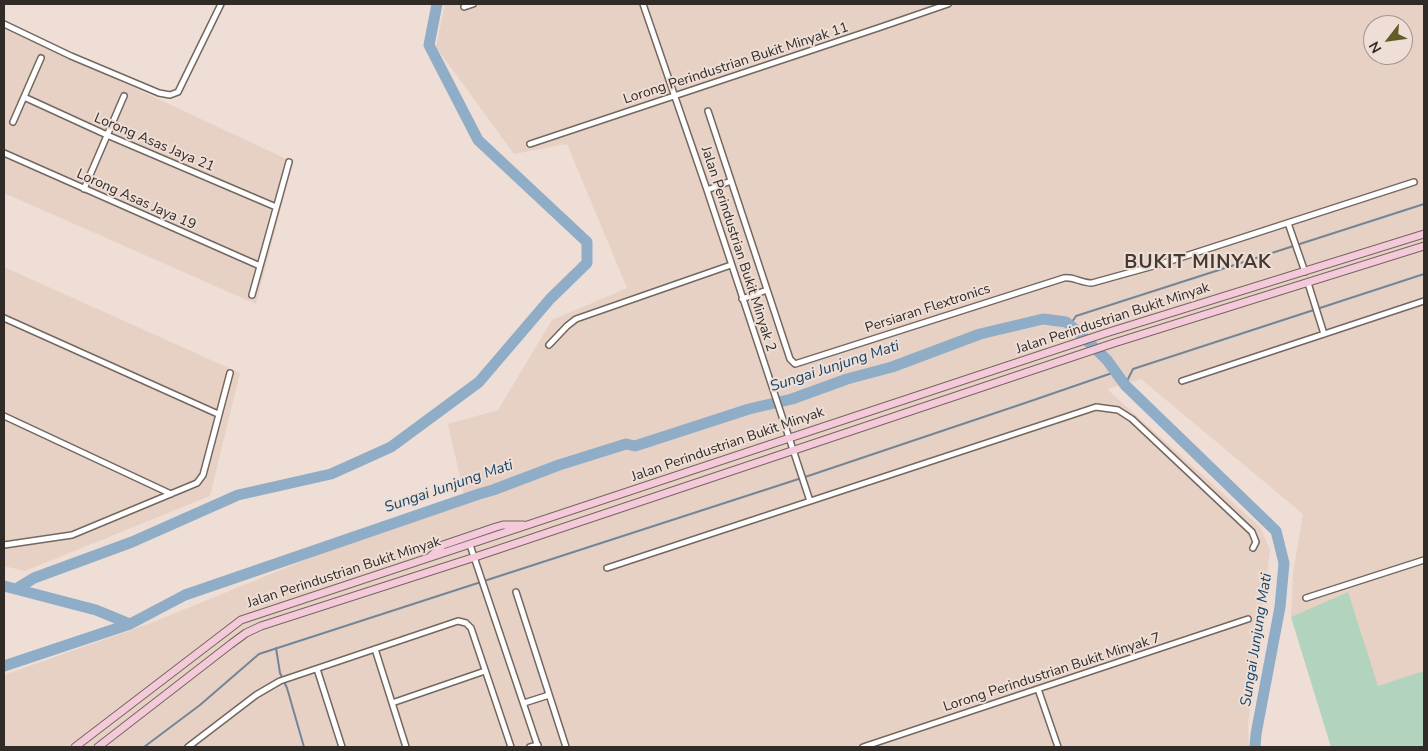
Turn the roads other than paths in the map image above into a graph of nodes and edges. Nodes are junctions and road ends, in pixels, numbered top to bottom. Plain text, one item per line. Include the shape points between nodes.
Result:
1 (221, 4) edge
2 (473, 4) edge
3 (643, 4) edge
4 (948, 4) edge
5 (464, 7) dead end
6 (4, 24) edge
7 (41, 58) dead end
8 (124, 96) dead end
9 (674, 96) junction
10 (24, 98) junction
11 (708, 111) dead end
12 (13, 122) dead end
13 (107, 136) junction
14 (530, 144) dead end
15 (4, 153) edge
16 (289, 162) dead end
17 (731, 181) junction
18 (1414, 182) dead end
19 (84, 189) junction
20 (707, 190) junction
21 (276, 207) junction
22 (1288, 223) junction
23 (1424, 234) edge
24 (1424, 246) edge
25 (731, 265) junction
26 (260, 266) junction
27 (1304, 272) junction
28 (1308, 283) junction
29 (767, 290) junction
30 (252, 295) dead end
31 (742, 299) junction
32 (1424, 301) edge
33 (4, 318) edge
34 (1324, 334) junction
35 (549, 344) dead end
36 (230, 373) dead end
37 (1182, 381) dead end
38 (218, 414) junction
39 (4, 416) edge
40 (789, 438) junction
41 (793, 451) junction
42 (171, 494) junction
43 (810, 502) junction
44 (528, 526) junction
45 (4, 544) edge
46 (470, 545) junction
47 (1254, 548) dead end
48 (474, 557) junction
49 (429, 558) junction
50 (1424, 560) edge
51 (607, 568) dead end
52 (516, 592) dead end
53 (1306, 598) dead end
54 (1248, 620) dead end
55 (375, 649) junction
56 (317, 669) junction
57 (485, 671) junction
58 (1038, 689) junction
59 (549, 694) junction
60 (392, 703) junction
61 (524, 703) junction
62 (538, 746) edge
63 (75, 747) edge
64 (98, 747) edge
65 (188, 747) edge
66 (342, 747) edge
67 (406, 747) edge
68 (511, 747) edge
69 (530, 747) edge
70 (566, 747) edge
71 (863, 747) edge
72 (1058, 747) edge

1 - 6 street via 178,92 170,95 121,78
2 - 5 street
3 - 9 street, Jalan Perindustrian Bukit Minyak 2
4 - 9 street, Lorong Perindustrian Bukit Minyak 11
7 - 10 street
8 - 13 street
9 - 14 street, Lorong Perindustrian Bukit Minyak 11
9 - 20 street, Jalan Perindustrian Bukit Minyak 2
10 - 12 street
10 - 13 street, Lorong Asas Jaya 21
11 - 17 street
13 - 19 street
13 - 21 street, Lorong Asas Jaya 21
15 - 19 street, Lorong Asas Jaya 19
16 - 21 street
17 - 20 street
17 - 29 street
18 - 22 street
19 - 26 street, Lorong Asas Jaya 19
20 - 25 street, Jalan Perindustrian Bukit Minyak 2
21 - 26 street
22 - 27 street
22 - 29 street, Persiaran Flextronics via 1092,283 1068,277 795,364 790,359
23 - 27 main road, Jalan Perindustrian Bukit Minyak
24 - 28 main road, Jalan Perindustrian Bukit Minyak
25 - 31 street, Jalan Perindustrian Bukit Minyak 2
25 - 35 street via 576,319
26 - 30 street
27 - 40 main road, Jalan Perindustrian Bukit Minyak via 1059,348
28 - 34 street
28 - 41 main road, Jalan Perindustrian Bukit Minyak via 1114,343
29 - 31 street
31 - 40 street, Jalan Perindustrian Bukit Minyak 2
32 - 34 street
33 - 38 street
34 - 37 street
36 - 38 street
38 - 42 street via 203,475 196,483
39 - 42 street
40 - 41 street, Jalan Perindustrian Bukit Minyak 2
40 - 44 main road, Jalan Perindustrian Bukit Minyak
41 - 43 street, Jalan Perindustrian Bukit Minyak 2
41 - 48 main road, Jalan Perindustrian Bukit Minyak
42 - 45 street via 72,535
43 - 47 street via 1096,407 1118,410 1132,419 1252,532 1256,542
43 - 51 street
44 - 46 main road, Jalan Perindustrian Bukit Minyak
44 - 49 main road via 496,527 443,545
46 - 48 street
46 - 49 main road, Jalan Perindustrian Bukit Minyak
48 - 61 street
48 - 64 main road, Jalan Perindustrian Bukit Minyak via 246,633
49 - 63 main road, Jalan Perindustrian Bukit Minyak via 241,620
50 - 53 street
52 - 59 street
54 - 58 street, Lorong Perindustrian Bukit Minyak 7
55 - 56 street
55 - 57 street via 458,621 471,628
55 - 60 street
56 - 65 street via 280,681 256,695
56 - 66 street
57 - 60 street
57 - 68 street
58 - 71 street, Lorong Perindustrian Bukit Minyak 7
58 - 72 street
59 - 61 street
59 - 70 street
60 - 67 street
61 - 62 street
62 - 69 street

